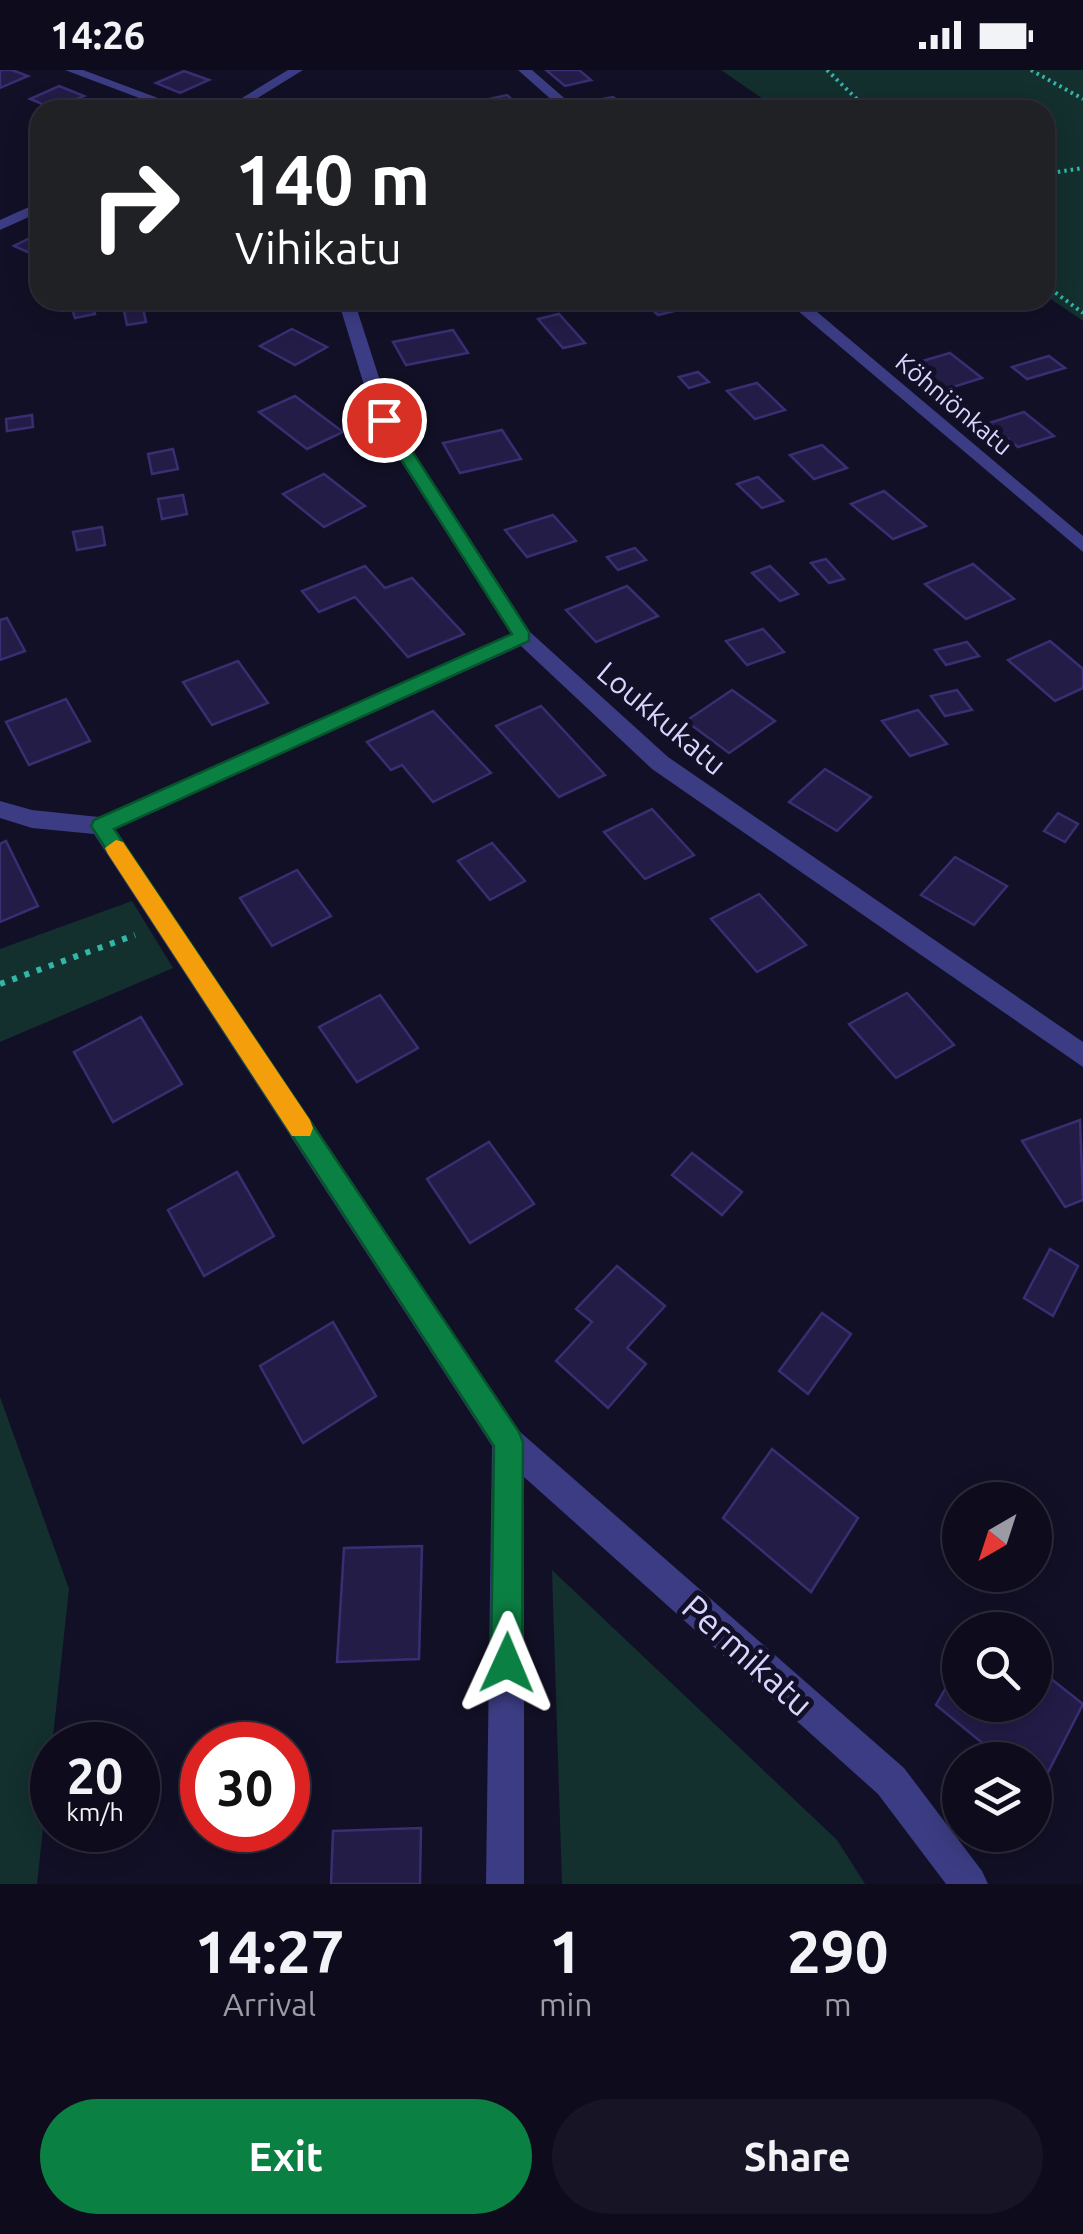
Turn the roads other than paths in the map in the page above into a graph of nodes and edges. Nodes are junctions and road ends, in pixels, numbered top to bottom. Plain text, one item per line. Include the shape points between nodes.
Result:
1 (71, 70) edge
2 (297, 70) edge
3 (524, 70) edge
4 (156, 100) edge
5 (247, 100) edge
6 (559, 100) edge
7 (30, 211) edge
8 (0, 226) edge
9 (349, 310) edge
10 (805, 310) edge
11 (1083, 546) edge
12 (523, 637) junction
13 (0, 808) edge
14 (101, 826) junction
15 (1083, 1056) edge
16 (508, 1442) junction
17 (505, 1884) edge
18 (969, 1884) edge

1 - 4 street
2 - 5 street
3 - 6 street
7 - 8 street
9 - 12 street, Loukkukatu via 384,420
10 - 11 street, Köhniönkatu
12 - 14 street
12 - 15 street, Loukkukatu via 660,763
13 - 14 street
14 - 16 street, Permikatu
16 - 17 street
16 - 18 street, Permikatu via 891,1782

